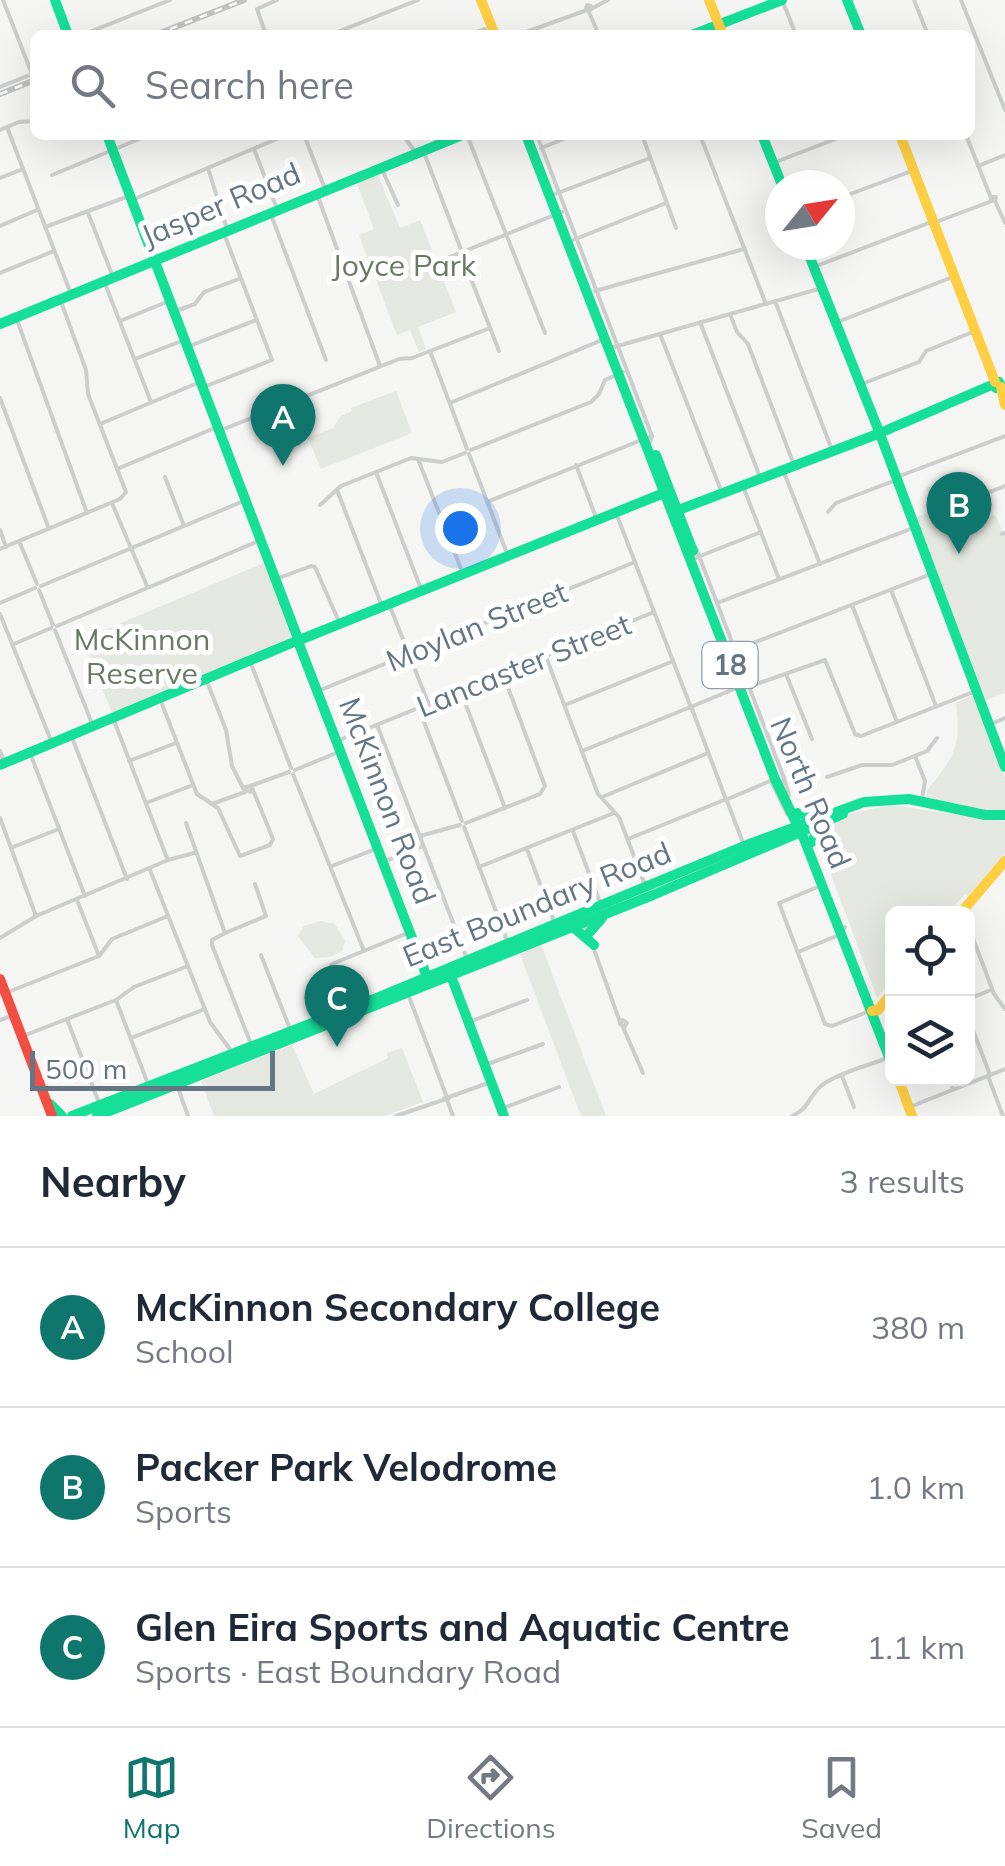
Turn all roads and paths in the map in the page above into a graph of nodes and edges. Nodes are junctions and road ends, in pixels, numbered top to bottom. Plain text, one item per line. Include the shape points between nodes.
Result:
1 (3, 0) edge
2 (54, 0) edge
3 (170, 0) edge
4 (276, 0) edge
5 (418, 0) edge
6 (478, 0) edge
7 (608, 0) edge
8 (709, 0) edge
9 (782, 0) edge
10 (847, 0) edge
11 (914, 0) edge
12 (961, 0) edge
13 (588, 7) edge
14 (720, 27) edge
15 (66, 30) edge
16 (95, 30) edge
17 (264, 30) edge
18 (343, 30) edge
19 (488, 30) edge
20 (531, 30) edge
21 (794, 30) edge
22 (859, 30) edge
23 (926, 30) edge
24 (973, 30) edge
25 (975, 35) edge
26 (30, 64) edge
27 (30, 75) edge
28 (0, 86) edge
29 (1005, 110) edge
30 (30, 122) edge
31 (7, 127) junction
32 (0, 130) edge
33 (109, 140) edge
34 (137, 140) edge
35 (274, 140) edge
36 (305, 140) edge
37 (408, 140) edge
38 (451, 140) edge
39 (466, 140) edge
40 (528, 140) edge
41 (533, 140) edge
42 (561, 140) edge
43 (644, 140) edge
44 (702, 140) edge
45 (764, 140) edge
46 (829, 140) edge
47 (902, 140) edge
48 (968, 140) edge
49 (254, 148) junction
50 (537, 149) junction
51 (113, 150) junction
52 (420, 152) junction
53 (1005, 155) edge
54 (650, 158) junction
55 (773, 163) junction
56 (978, 166) junction
57 (381, 167) junction
58 (208, 168) junction
59 (23, 169) junction
60 (776, 170) edge
61 (914, 170) junction
62 (52, 175) dead end
63 (0, 178) edge
64 (320, 191) junction
65 (855, 192) edge
66 (557, 194) junction
67 (131, 198) junction
68 (993, 199) junction
69 (666, 203) junction
70 (398, 205) dead end
71 (38, 210) junction
72 (273, 210) junction
73 (88, 213) junction
74 (558, 214) junction
75 (934, 222) junction
76 (1005, 223) edge
77 (0, 226) edge
78 (45, 227) junction
79 (676, 228) dead end
80 (225, 230) junction
81 (506, 235) junction
82 (574, 239) junction
83 (744, 249) junction
84 (54, 251) junction
85 (461, 252) junction
86 (154, 260) junction
87 (811, 260) edge
88 (435, 263) dead end
89 (814, 267) junction
90 (0, 273) edge
91 (955, 276) junction
92 (240, 278) junction
93 (109, 279) junction
94 (822, 288) junction
95 (592, 292) junction
96 (66, 296) junction
97 (775, 301) junction
98 (766, 304) junction
99 (171, 307) junction
100 (730, 314) junction
101 (16, 317) junction
102 (256, 320) junction
103 (120, 321) junction
104 (700, 322) junction
105 (835, 322) junction
106 (0, 324) edge
107 (490, 328) junction
108 (977, 330) junction
109 (545, 333) dead end
110 (660, 334) junction
111 (609, 343) junction
112 (185, 344) junction
113 (430, 351) junction
114 (499, 351) dead end
115 (135, 358) junction
116 (326, 360) dead end
117 (381, 366) junction
118 (619, 374) junction
119 (201, 385) junction
120 (859, 385) junction
121 (998, 386) edge
122 (0, 398) edge
123 (152, 402) junction
124 (450, 402) junction
125 (100, 424) junction
126 (218, 429) junction
127 (877, 432) junction
128 (1005, 436) edge
129 (647, 441) junction
130 (832, 450) junction
131 (468, 452) junction
132 (418, 458) junction
133 (576, 465) junction
134 (789, 467) junction
135 (117, 469) junction
136 (376, 472) junction
137 (165, 477) dead end
138 (760, 478) junction
139 (895, 479) junction
140 (742, 485) junction
141 (1005, 486) edge
142 (337, 490) junction
143 (666, 492) junction
144 (722, 493) junction
145 (971, 499) dead end
146 (246, 500) junction
147 (488, 502) junction
148 (112, 503) junction
149 (320, 505) dead end
150 (616, 512) junction
151 (674, 512) junction
152 (828, 512) dead end
153 (88, 513) junction
154 (597, 520) junction
155 (184, 526) junction
156 (50, 528) junction
157 (914, 528) junction
158 (0, 530) edge
159 (761, 532) junction
160 (261, 540) junction
161 (19, 542) junction
162 (682, 543) junction
163 (3, 548) edge
164 (131, 548) junction
165 (508, 556) junction
166 (697, 557) junction
167 (635, 562) junction
168 (820, 564) junction
169 (463, 574) junction
170 (931, 574) junction
171 (276, 579) junction
172 (780, 580) junction
173 (38, 587) junction
174 (148, 588) junction
175 (422, 590) junction
176 (891, 590) junction
177 (0, 603) edge
178 (852, 604) junction
179 (385, 605) junction
180 (713, 605) junction
181 (654, 612) junction
182 (0, 614) edge
183 (340, 624) junction
184 (54, 627) junction
185 (298, 640) junction
186 (12, 645) junction
187 (733, 651) junction
188 (409, 654) junction
189 (546, 658) junction
190 (250, 661) junction
191 (673, 661) junction
192 (786, 674) junction
193 (503, 675) junction
194 (206, 680) junction
195 (742, 687) junction
196 (318, 691) junction
197 (976, 691) junction
198 (461, 692) junction
199 (160, 698) junction
200 (429, 705) junction
201 (564, 705) junction
202 (936, 706) junction
203 (691, 707) junction
204 (419, 709) junction
205 (112, 718) junction
206 (1005, 718) edge
207 (897, 722) junction
208 (989, 724) junction
209 (377, 725) junction
210 (93, 726) junction
211 (71, 735) junction
212 (936, 738) dead end
213 (812, 740) dead end
214 (177, 742) junction
215 (52, 743) junction
216 (339, 746) junction
217 (0, 750) edge
218 (582, 751) junction
219 (30, 752) junction
220 (708, 753) junction
221 (916, 756) junction
222 (129, 761) junction
223 (2, 764) edge
224 (1005, 767) edge
225 (292, 771) junction
226 (827, 778) dead end
227 (778, 780) junction
228 (194, 785) junction
229 (248, 789) junction
230 (601, 798) junction
231 (726, 799) junction
232 (921, 802) junction
233 (146, 803) junction
234 (212, 804) junction
235 (505, 808) junction
236 (616, 813) junction
237 (1005, 817) edge
238 (1, 818) edge
239 (186, 823) dead end
240 (463, 824) junction
241 (804, 825) junction
242 (59, 829) junction
243 (572, 831) junction
244 (420, 836) junction
245 (628, 839) junction
246 (423, 846) junction
247 (13, 847) junction
248 (378, 848) junction
249 (527, 849) junction
250 (746, 851) junction
251 (194, 853) junction
252 (168, 860) junction
253 (383, 862) junction
254 (332, 866) junction
255 (479, 866) junction
256 (1004, 867) edge
257 (150, 870) junction
258 (127, 879) junction
259 (255, 884) dead end
260 (822, 885) junction
261 (649, 891) junction
262 (85, 896) junction
263 (77, 900) junction
264 (968, 906) edge
265 (603, 910) junction
266 (36, 916) junction
267 (168, 916) junction
268 (556, 924) junction
269 (582, 924) junction
270 (843, 931) junction
271 (410, 932) junction
272 (225, 933) junction
273 (0, 938) edge
274 (975, 942) edge
275 (508, 943) junction
276 (594, 945) joint
277 (364, 951) junction
278 (797, 952) junction
279 (261, 955) dead end
280 (99, 956) junction
281 (467, 960) junction
282 (188, 966) junction
283 (445, 975) junction
284 (427, 977) junction
285 (0, 980) edge
286 (993, 990) junction
287 (5, 993) junction
288 (408, 994) junction
289 (889, 996) edge
290 (975, 997) edge
291 (116, 1000) junction
292 (527, 1000) dead end
293 (871, 1007) junction
294 (205, 1009) junction
295 (347, 1009) junction
296 (1005, 1010) edge
297 (14, 1015) junction
298 (67, 1019) junction
299 (0, 1020) edge
300 (469, 1022) junction
301 (292, 1035) junction
302 (975, 1036) edge
303 (22, 1037) junction
304 (130, 1038) junction
305 (543, 1044) dead end
306 (885, 1045) edge
307 (258, 1048) junction
308 (233, 1052) junction
309 (885, 1063) edge
310 (485, 1066) junction
311 (1005, 1069) edge
312 (642, 1073) dead end
313 (989, 1075) junction
314 (842, 1076) junction
315 (491, 1082) junction
316 (148, 1086) junction
317 (177, 1086) junction
318 (901, 1086) edge
319 (953, 1086) edge
320 (559, 1087) dead end
321 (954, 1089) junction
322 (447, 1098) junction
323 (46, 1100) junction
324 (102, 1107) edge
325 (854, 1107) dead end
326 (910, 1111) edge
327 (502, 1113) edge
328 (52, 1116) edge
329 (62, 1116) edge
330 (72, 1116) edge
331 (188, 1116) edge
332 (398, 1116) edge
333 (453, 1116) edge
334 (792, 1116) edge
335 (1004, 1116) edge

1 - 26 street
2 - 15 main road
3 - 16 street
4 - 17 street via 257,10
5 - 18 street
6 - 19 main road
7 - 13 street
8 - 14 main road
9 - 14 main road
9 - 21 street
10 - 22 main road
11 - 23 street
12 - 24 street
13 - 20 street
25 - 29 street
27 - 28 street
30 - 31 street
31 - 32 street
31 - 59 street
33 - 51 main road, McKinnon Road
34 - 51 street
35 - 49 street
36 - 64 street
37 - 52 street
38 - 52 main road, Jasper Road
39 - 81 street
40 - 74 street, North Road
41 - 50 main road, North Road / 18
42 - 50 street
43 - 54 street
44 - 83 street
45 - 55 main road
46 - 55 street
47 - 61 main road
48 - 56 street
49 - 58 street
49 - 72 street
50 - 66 main road, North Road / 18
50 - 74 main road, North Road / 18
51 - 62 street
51 - 67 main road, McKinnon Road
52 - 57 main road, Jasper Road
52 - 85 street
53 - 56 street
54 - 66 street
54 - 69 street
55 - 60 main road
56 - 68 street
57 - 64 main road, Jasper Road
57 - 70 street
58 - 67 street
58 - 80 street
59 - 63 street
59 - 71 street
61 - 65 street
61 - 75 main road
64 - 72 main road, Jasper Road
64 - 117 street
66 - 74 main road, North Road / 18
66 - 82 street, North Road
67 - 73 street
67 - 86 main road, McKinnon Road
68 - 75 street
68 - 76 street
69 - 79 street
69 - 82 street
71 - 77 street
71 - 78 street
72 - 80 main road, Jasper Road
72 - 116 street
73 - 78 street
73 - 93 street
74 - 81 street
74 - 82 main road, North Road / 18
74 - 95 main road, North Road / 18
74 - 111 street, North Road
75 - 89 street
75 - 91 main road
78 - 84 street
80 - 86 main road, Jasper Road
80 - 92 street
81 - 85 street
81 - 109 street
82 - 95 main road, North Road / 18
83 - 95 street
83 - 98 street
84 - 90 street
84 - 96 street
85 - 88 street
85 - 107 street
86 - 93 main road, Jasper Road
86 - 99 main road, McKinnon Road
87 - 89 main road
89 - 94 main road
91 - 105 street
91 - 108 main road
92 - 99 street via 204,292 195,304
92 - 102 street
93 - 96 main road, Jasper Road
93 - 103 street
94 - 97 street
94 - 105 main road
95 - 111 main road, North Road / 18
96 - 101 main road, Jasper Road
96 - 125 street
97 - 98 street
97 - 130 street
98 - 100 street
99 - 103 street
99 - 112 main road, McKinnon Road
100 - 104 street
100 - 134 street via 748,344
101 - 106 main road, Jasper Road
101 - 153 street
102 - 112 street
102 - 119 street via 272,360
103 - 115 street
104 - 110 street
104 - 138 street
105 - 120 main road
107 - 113 street
107 - 114 street
108 - 120 street
108 - 121 main road
110 - 111 street
110 - 144 street
111 - 118 main road, North Road / 18
111 - 124 street
111 - 129 street, North Road via 652,436
112 - 115 street
112 - 119 main road, McKinnon Road
113 - 117 street
113 - 124 street
115 - 123 street
117 - 126 street
118 - 129 main road, North Road / 18
118 - 131 street via 590,402
119 - 123 street
119 - 126 main road, McKinnon Road
120 - 127 main road
121 - 127 main road
122 - 156 street
123 - 125 street
124 - 131 street
125 - 135 street
126 - 135 street
126 - 146 main road, McKinnon Road
127 - 130 main road
127 - 139 main road
128 - 139 street
129 - 133 street
129 - 143 main road, North Road / 18
130 - 134 main road
131 - 132 street via 442,462
131 - 147 street
132 - 136 street
132 - 169 street
133 - 147 street
133 - 154 street
134 - 138 main road
134 - 168 street
135 - 148 street via 126,492
136 - 142 street
136 - 175 street
137 - 155 street
138 - 140 main road
139 - 152 street
139 - 157 main road
140 - 144 main road
140 - 159 street
141 - 145 street
142 - 149 street
142 - 179 street
143 - 150 main road
143 - 151 main road, North Road / 18
144 - 151 main road
146 - 155 street
146 - 160 main road, McKinnon Road
147 - 165 street
148 - 153 street
148 - 164 street
150 - 154 main road
150 - 167 street
151 - 162 main road, North Road / 18
151 - 166 main road, North Road / 18
153 - 156 street
154 - 165 main road
155 - 164 street
156 - 161 street
157 - 168 street
157 - 170 main road
158 - 163 street
159 - 166 street
159 - 172 street
160 - 171 main road, McKinnon Road
160 - 174 street
161 - 163 street
161 - 173 street
162 - 180 main road, North Road / 18
162 - 195 street
164 - 173 street
164 - 174 street
165 - 169 main road
166 - 180 main road, North Road / 18
167 - 181 street
167 - 188 street, Moylan Street
168 - 172 street
169 - 175 main road
170 - 176 street
170 - 197 main road
171 - 183 street via 316,567
171 - 185 main road, McKinnon Road
172 - 180 street
173 - 177 street
173 - 184 street
174 - 184 street
175 - 179 main road
176 - 178 street
176 - 202 street
178 - 187 street
178 - 207 street
179 - 183 main road
179 - 188 street
180 - 187 main road, North Road / 18
180 - 195 main road, North Road / 18
181 - 189 street, Lancaster Street
181 - 191 street
182 - 186 street
183 - 185 main road
184 - 186 street
184 - 210 street
185 - 190 main road
185 - 196 main road, McKinnon Road
186 - 215 street
187 - 195 main road, North Road / 18
188 - 196 street, Moylan Street
188 - 200 street
189 - 193 street, Lancaster Street
189 - 201 street
190 - 194 main road
190 - 225 street
191 - 201 street
191 - 203 street
192 - 195 street
192 - 207 street via 825,660 856,734
192 - 213 street
193 - 198 street, Lancaster Street
193 - 235 street via 545,786
194 - 199 main road
194 - 229 street via 232,766
195 - 203 street
195 - 227 main road, North Road / 18
196 - 216 main road, McKinnon Road
197 - 202 street
197 - 208 main road
198 - 200 street, Lancaster Street
198 - 235 street
199 - 205 main road
199 - 214 street
200 - 204 street, Lancaster Street
201 - 218 street
202 - 207 street
203 - 218 street
203 - 220 street
204 - 209 street, Lancaster Street
204 - 240 street
205 - 210 main road
205 - 222 street
206 - 208 street
208 - 224 main road
209 - 216 street, Lancaster Street
209 - 244 street
210 - 211 main road
211 - 215 main road
211 - 258 street
212 - 221 street
214 - 222 street
214 - 228 street
215 - 219 main road
216 - 225 street, Lancaster Street
216 - 248 main road, McKinnon Road
217 - 223 street
218 - 230 street
219 - 223 main road
219 - 242 street
220 - 230 street
220 - 231 street
221 - 226 street
221 - 232 street via 925,781
222 - 233 street
225 - 229 street, Lancaster Street
225 - 254 street
227 - 231 street
227 - 241 main road, North Road / 18
227 - 241 main road, North Road / 18
228 - 233 street
228 - 234 street
229 - 234 street, Lancaster Street
229 - 234 street via 273,838 246,856 240,856
230 - 236 street
231 - 245 street
231 - 250 street
232 - 237 main road
232 - 241 main road via 879,799
233 - 252 street
235 - 240 street
236 - 243 street
236 - 245 street
238 - 247 street
239 - 251 street
240 - 244 street
240 - 255 street
241 - 250 main road, East Boundary Road
241 - 250 main road, East Boundary Road
241 - 260 main road, North Road / 18
241 - 270 main road, North Road / 18
242 - 247 street
242 - 262 street
243 - 249 street
243 - 265 street
244 - 246 street
245 - 261 street
246 - 253 street
246 - 281 street
247 - 266 street
248 - 253 main road, McKinnon Road
248 - 254 street
249 - 255 street
249 - 268 street
250 - 261 main road, East Boundary Road
251 - 252 street
251 - 272 street
252 - 257 street
253 - 271 main road, McKinnon Road
254 - 277 street
255 - 275 street
256 - 264 main road
257 - 258 street
257 - 267 street
258 - 262 street
259 - 272 street via 266,916
260 - 270 main road, North Road / 18
260 - 278 street via 779,903
261 - 265 main road, East Boundary Road
262 - 263 street
263 - 266 street
263 - 280 street
265 - 269 main road
265 - 269 main road, East Boundary Road
266 - 273 street
267 - 280 street via 112,939
267 - 282 street
268 - 269 main road, East Boundary Road
268 - 275 main road, East Boundary Road
269 - 276 main road
269 - 283 main road, East Boundary Road
270 - 278 street
270 - 293 main road, North Road / 18
271 - 277 street
271 - 284 main road, McKinnon Road
272 - 307 street via 212,944
274 - 286 street
275 - 281 main road, East Boundary Road
276 - 312 street
277 - 295 street via 330,968
278 - 293 street via 827,1026
279 - 301 street
280 - 287 street
281 - 283 main road, East Boundary Road
282 - 291 street
282 - 294 street
283 - 284 main road
283 - 288 main road, East Boundary Road
283 - 300 main road
284 - 295 main road, East Boundary Road
285 - 287 main road
286 - 290 street
286 - 296 street
287 - 297 main road
288 - 301 main road, East Boundary Road
288 - 322 street
289 - 293 main road via 878,1010
291 - 298 street
291 - 304 street
292 - 300 street
293 - 306 main road, North Road / 18
294 - 304 street
294 - 308 street
295 - 301 main road, East Boundary Road
297 - 299 street
297 - 303 main road
298 - 303 street
298 - 324 street
300 - 310 main road
301 - 307 main road, East Boundary Road
302 - 313 street
303 - 323 main road
304 - 316 street
305 - 310 street
307 - 308 main road, East Boundary Road
307 - 317 main road, East Boundary Road
308 - 316 main road, East Boundary Road
309 - 314 street
310 - 315 main road
311 - 313 street
313 - 321 street
313 - 335 street
314 - 325 street
314 - 334 street
315 - 322 street
315 - 327 main road
316 - 324 main road, East Boundary Road
317 - 324 main road, East Boundary Road
317 - 331 street
318 - 326 main road
319 - 321 street
320 - 327 street
321 - 326 street
322 - 332 street
322 - 333 street
323 - 328 main road
323 - 329 main road
324 - 330 main road, East Boundary Road

